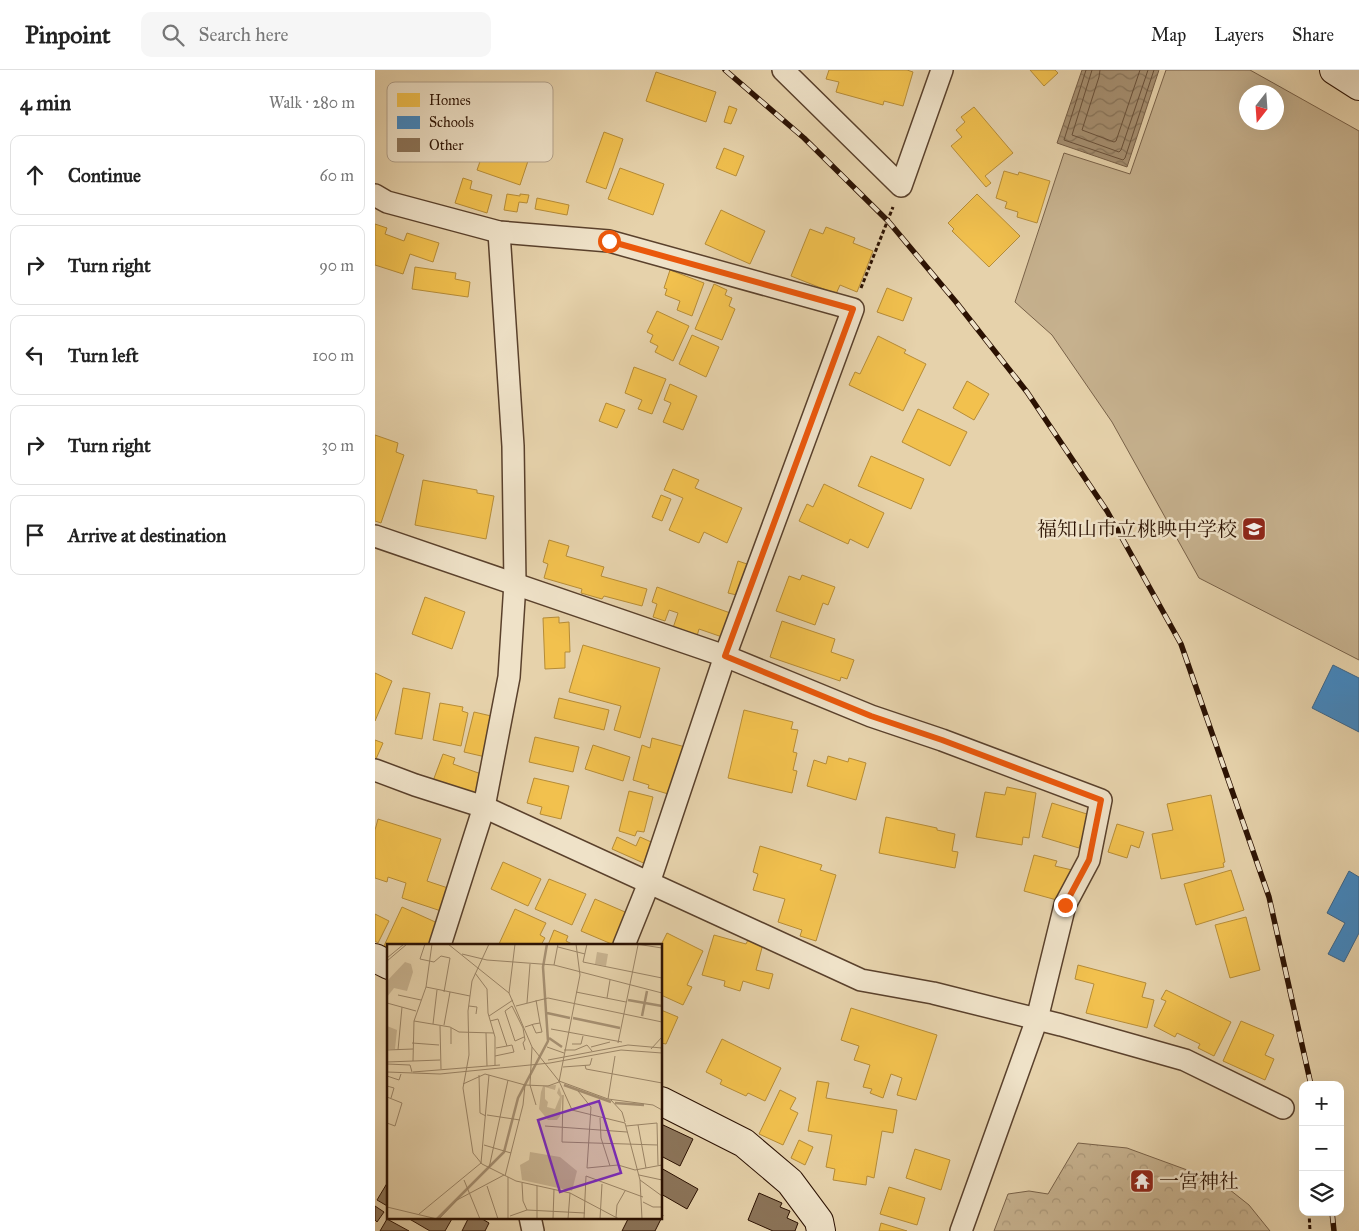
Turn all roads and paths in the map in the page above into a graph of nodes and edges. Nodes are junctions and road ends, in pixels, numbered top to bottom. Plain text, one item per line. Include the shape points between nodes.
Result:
1 (783, 70) edge
2 (942, 70) edge
3 (1334, 70) edge
4 (1359, 86) edge
5 (901, 186) junction
6 (375, 195) edge
7 (499, 232) junction
8 (853, 309) junction
9 (375, 536) edge
10 (515, 583) junction
11 (725, 656) junction
12 (375, 770) edge
13 (484, 808) junction
14 (649, 883) junction
15 (440, 944) edge
16 (624, 944) edge
17 (375, 958) edge
18 (387, 964) edge
19 (1037, 1019) junction
20 (663, 1102) edge
21 (1283, 1108) dead end
22 (1309, 1216) edge
23 (530, 1218) edge
24 (533, 1231) edge
25 (821, 1231) edge
26 (961, 1231) edge
27 (1310, 1231) edge

1 - 5 street
2 - 5 street
3 - 4 street
5 - 8 path
6 - 7 street via 387,202
7 - 8 street via 609,241
7 - 10 street via 513,446
8 - 11 street
9 - 10 street
10 - 11 street
10 - 13 street via 509,677
11 - 14 street
11 - 19 street via 871,716 1101,800 1089,860 1065,905
12 - 13 street
13 - 14 street
13 - 15 street
14 - 16 street
14 - 19 street via 861,980 933,993
17 - 18 street
19 - 21 street via 1185,1060
19 - 26 street
20 - 25 street via 744,1143 789,1182 819,1221
22 - 27 path
23 - 24 street

